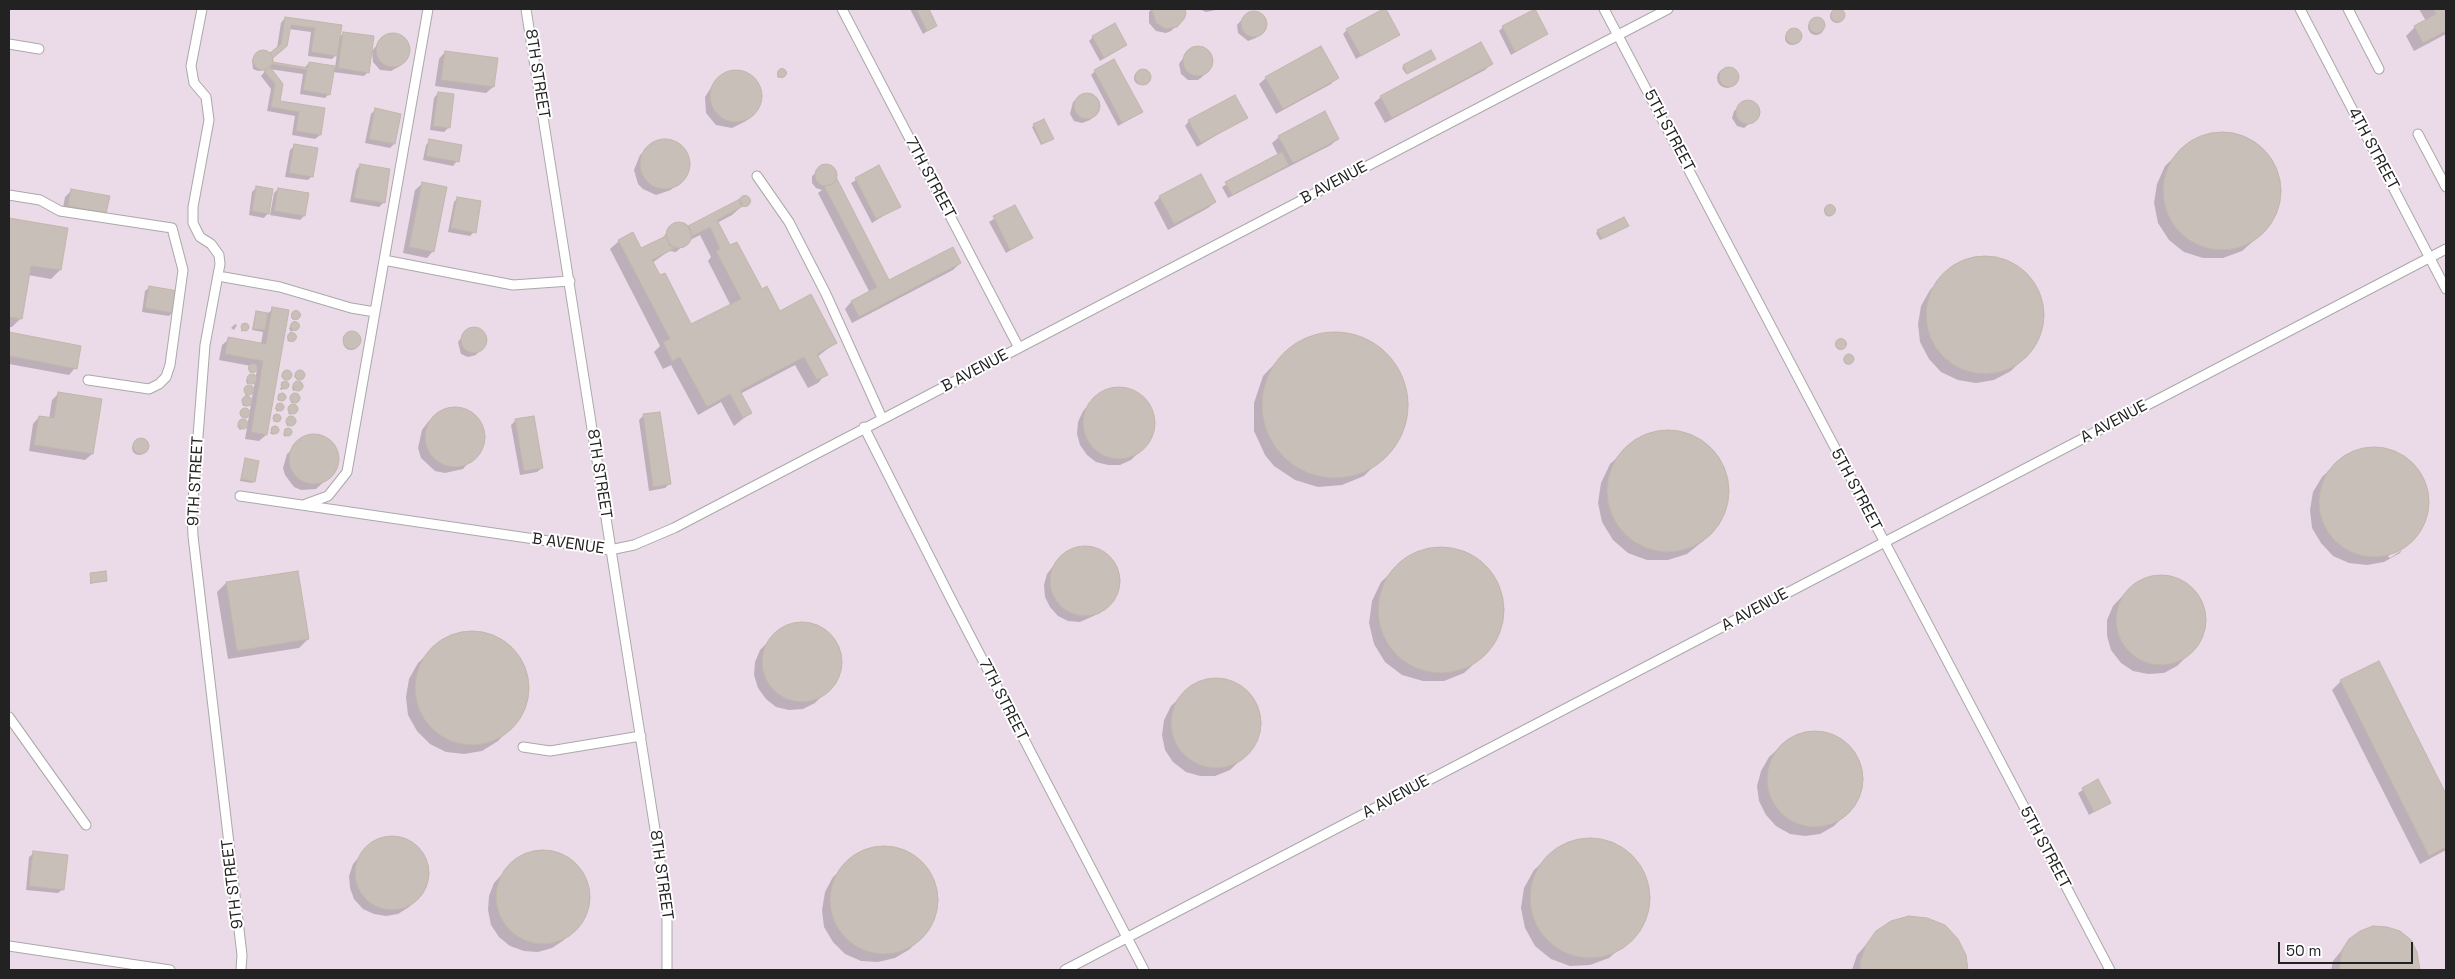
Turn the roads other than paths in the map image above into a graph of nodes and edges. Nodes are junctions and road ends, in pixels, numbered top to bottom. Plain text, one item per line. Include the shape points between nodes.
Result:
1 (202, 9) edge
2 (428, 9) edge
3 (526, 9) edge
4 (842, 9) edge
5 (1604, 9) edge
6 (1668, 9) edge
7 (2300, 9) edge
8 (2348, 9) edge
9 (1618, 35) junction
10 (9, 44) edge
11 (39, 49) dead end
12 (2379, 69) dead end
13 (2418, 134) dead end
14 (757, 176) dead end
15 (2446, 188) edge
16 (9, 195) edge
17 (2446, 249) edge
18 (2430, 258) junction
19 (384, 260) junction
20 (218, 276) junction
21 (570, 281) junction
22 (2446, 289) edge
23 (375, 312) junction
24 (1019, 348) junction
25 (88, 380) dead end
26 (882, 418) junction
27 (864, 428) junction
28 (240, 496) dead end
29 (302, 505) junction
30 (1884, 543) junction
31 (610, 550) junction
32 (9, 717) edge
33 (640, 736) junction
34 (522, 747) dead end
35 (86, 825) dead end
36 (1126, 937) junction
37 (9, 946) edge
38 (170, 970) edge
39 (241, 970) edge
40 (667, 970) edge
41 (1065, 970) edge
42 (1144, 970) edge
43 (2110, 970) edge

1 - 20 lane, 9TH STREET via 191,66 194,83 206,97 210,120 193,207 193,223 200,237 219,255
2 - 19 lane
3 - 21 lane, 8TH STREET
4 - 24 lane, 7TH STREET
5 - 9 lane, 5TH STREET
6 - 9 lane, B AVENUE
7 - 18 lane, 4TH STREET
8 - 12 lane
9 - 24 lane, B AVENUE
9 - 30 lane, 5TH STREET
10 - 11 lane
13 - 15 lane
14 - 26 lane via 789,222
16 - 25 lane via 40,200 60,211 172,228 183,270 166,377 149,389
17 - 18 lane, A AVENUE
18 - 22 lane, 4TH STREET
18 - 30 lane, A AVENUE
19 - 21 lane via 513,285
19 - 23 lane
20 - 23 lane via 280,287
20 - 39 lane, 9TH STREET via 205,345 192,521 242,955
21 - 31 lane, 8TH STREET
23 - 29 lane via 347,472 328,496
24 - 26 lane, B AVENUE
26 - 27 lane, B AVENUE
27 - 31 lane, B AVENUE via 674,528 634,545
27 - 36 lane, 7TH STREET
28 - 29 lane, B AVENUE
29 - 31 lane, B AVENUE
30 - 36 lane, A AVENUE
30 - 43 lane, 5TH STREET
31 - 33 lane, 8TH STREET
32 - 35 lane
33 - 34 lane via 550,751
33 - 40 lane, 8TH STREET via 667,906
36 - 41 lane, A AVENUE
36 - 42 lane, 7TH STREET
37 - 38 lane

